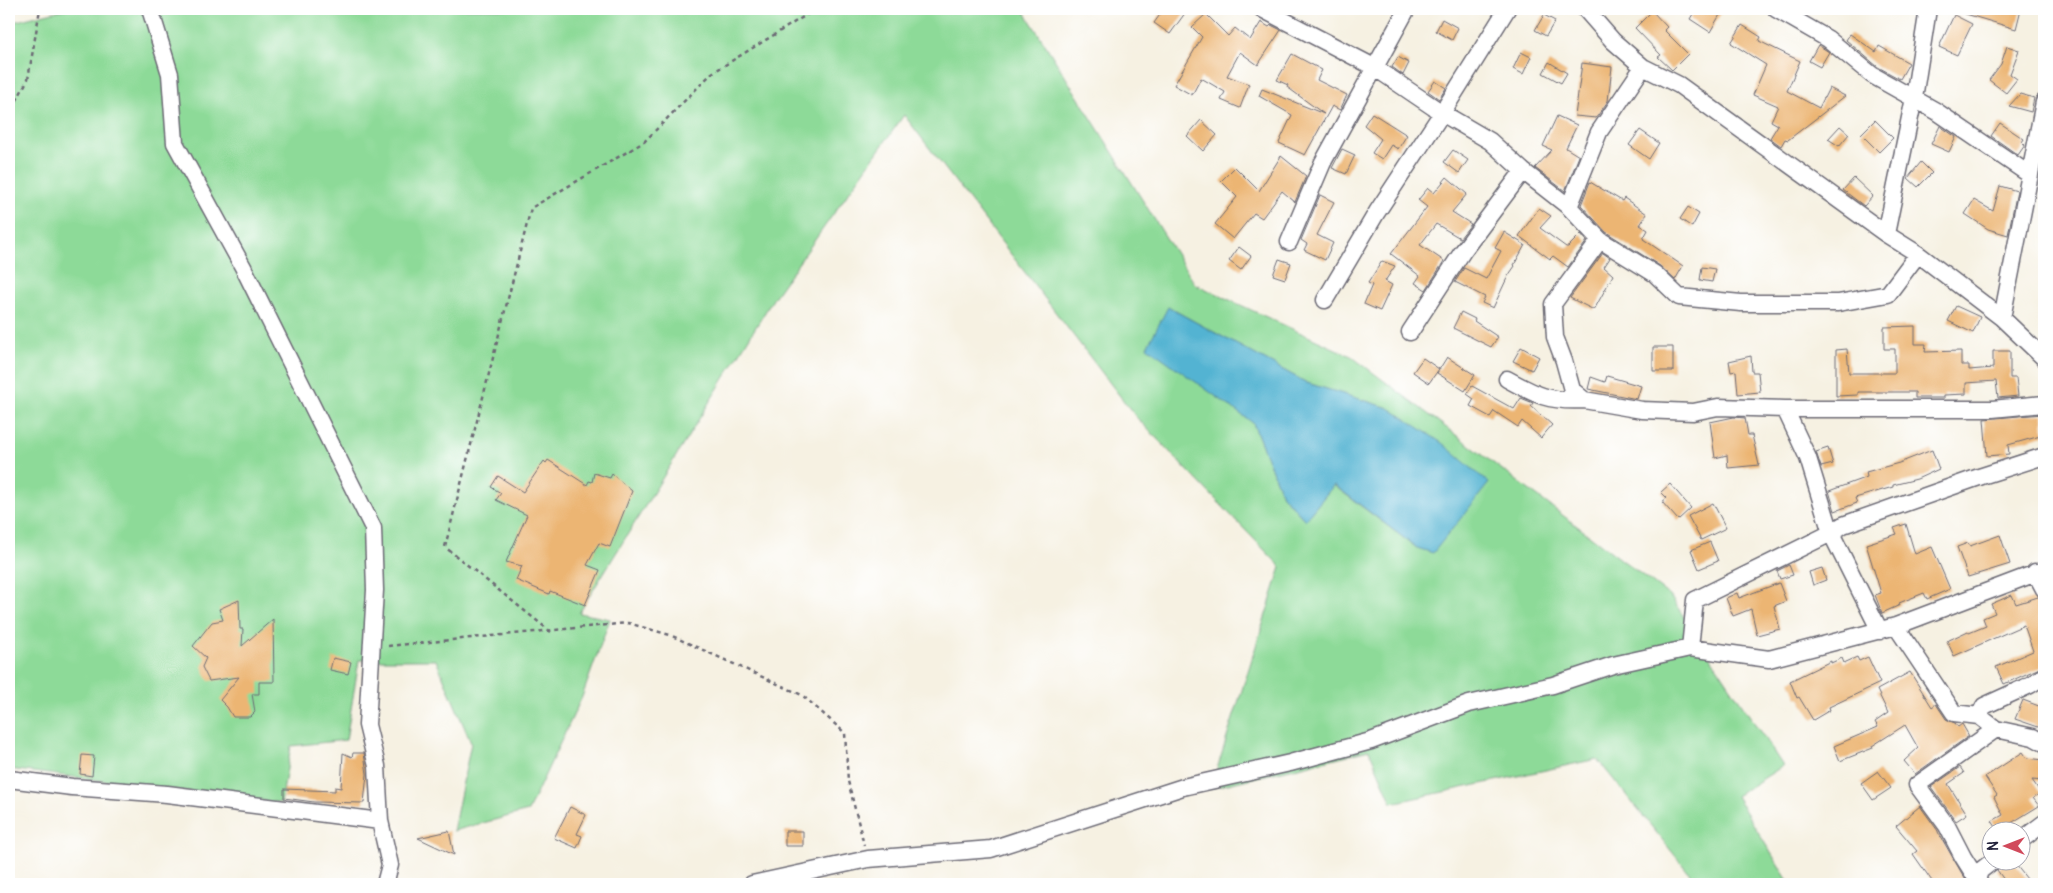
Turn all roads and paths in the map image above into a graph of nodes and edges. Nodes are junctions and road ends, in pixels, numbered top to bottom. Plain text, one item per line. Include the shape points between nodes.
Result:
1 (40, 9) edge
2 (150, 9) edge
3 (816, 9) edge
4 (1262, 9) edge
5 (1407, 9) edge
6 (1507, 9) edge
7 (1776, 9) edge
8 (1928, 9) edge
9 (1587, 10) edge
10 (1374, 67) junction
11 (1643, 67) junction
12 (1914, 98) junction
13 (2044, 102) edge
14 (1442, 113) junction
15 (9, 115) edge
16 (2041, 136) edge
17 (1523, 171) junction
18 (2030, 175) junction
19 (1569, 207) junction
20 (1886, 234) junction
21 (1600, 240) junction
22 (1289, 242) dead end
23 (1918, 254) junction
24 (1324, 300) dead end
25 (2002, 318) junction
26 (1410, 332) dead end
27 (2042, 353) edge
28 (1507, 379) dead end
29 (1584, 400) junction
30 (2044, 404) edge
31 (1785, 409) junction
32 (2044, 456) edge
33 (1831, 533) junction
34 (2040, 571) edge
35 (2044, 589) edge
36 (1896, 626) junction
37 (1880, 631) junction
38 (551, 632) junction
39 (371, 648) junction
40 (1690, 648) junction
41 (2044, 676) edge
42 (1979, 716) junction
43 (1996, 729) junction
44 (2044, 743) edge
45 (9, 779) edge
46 (380, 821) junction
47 (2044, 823) edge
48 (2030, 834) edge
49 (868, 858) junction
50 (1981, 870) edge
51 (1978, 882) edge
52 (386, 884) edge
53 (752, 884) edge

1 - 15 path via 28,80
2 - 39 street via 170,74 175,143 243,267 373,528 375,590
3 - 38 path via 712,73 644,142 531,208 445,547
4 - 10 street
5 - 10 street
6 - 14 street
7 - 12 street via 1828,39 1872,75
8 - 12 street
9 - 11 street via 1613,41
10 - 14 street
10 - 22 street via 1323,162
11 - 19 street via 1599,132
11 - 20 street via 1680,85
12 - 18 street
12 - 20 street
13 - 16 street
14 - 17 street via 1490,141
14 - 24 street via 1376,212
16 - 18 street
17 - 19 street
17 - 26 street via 1463,251
18 - 25 street
19 - 21 street
20 - 23 street
21 - 23 street via 1656,274 1680,297 1741,303 1838,303 1888,294
21 - 29 street via 1553,304 1555,337 1572,390
23 - 25 street
25 - 27 street
28 - 29 street via 1538,396 1562,401
29 - 31 street via 1642,410
30 - 31 street via 1992,409
31 - 33 street via 1808,458
32 - 33 street via 1901,504 1843,525
33 - 37 street
33 - 40 street via 1695,600
34 - 35 street
34 - 36 street
36 - 37 street
36 - 42 street via 1954,712
37 - 40 street via 1769,659
38 - 39 path
38 - 49 path via 628,623 670,636 802,695 845,733 848,781
39 - 46 street via 367,725 377,766
40 - 49 street via 1468,704 1371,741 1183,787 991,849
41 - 42 street via 1984,706
42 - 43 street
43 - 44 street via 2033,737
43 - 51 street via 1917,785 1948,826
45 - 46 street via 167,794
46 - 52 street via 390,865
47 - 48 street
49 - 53 street
50 - 51 street

